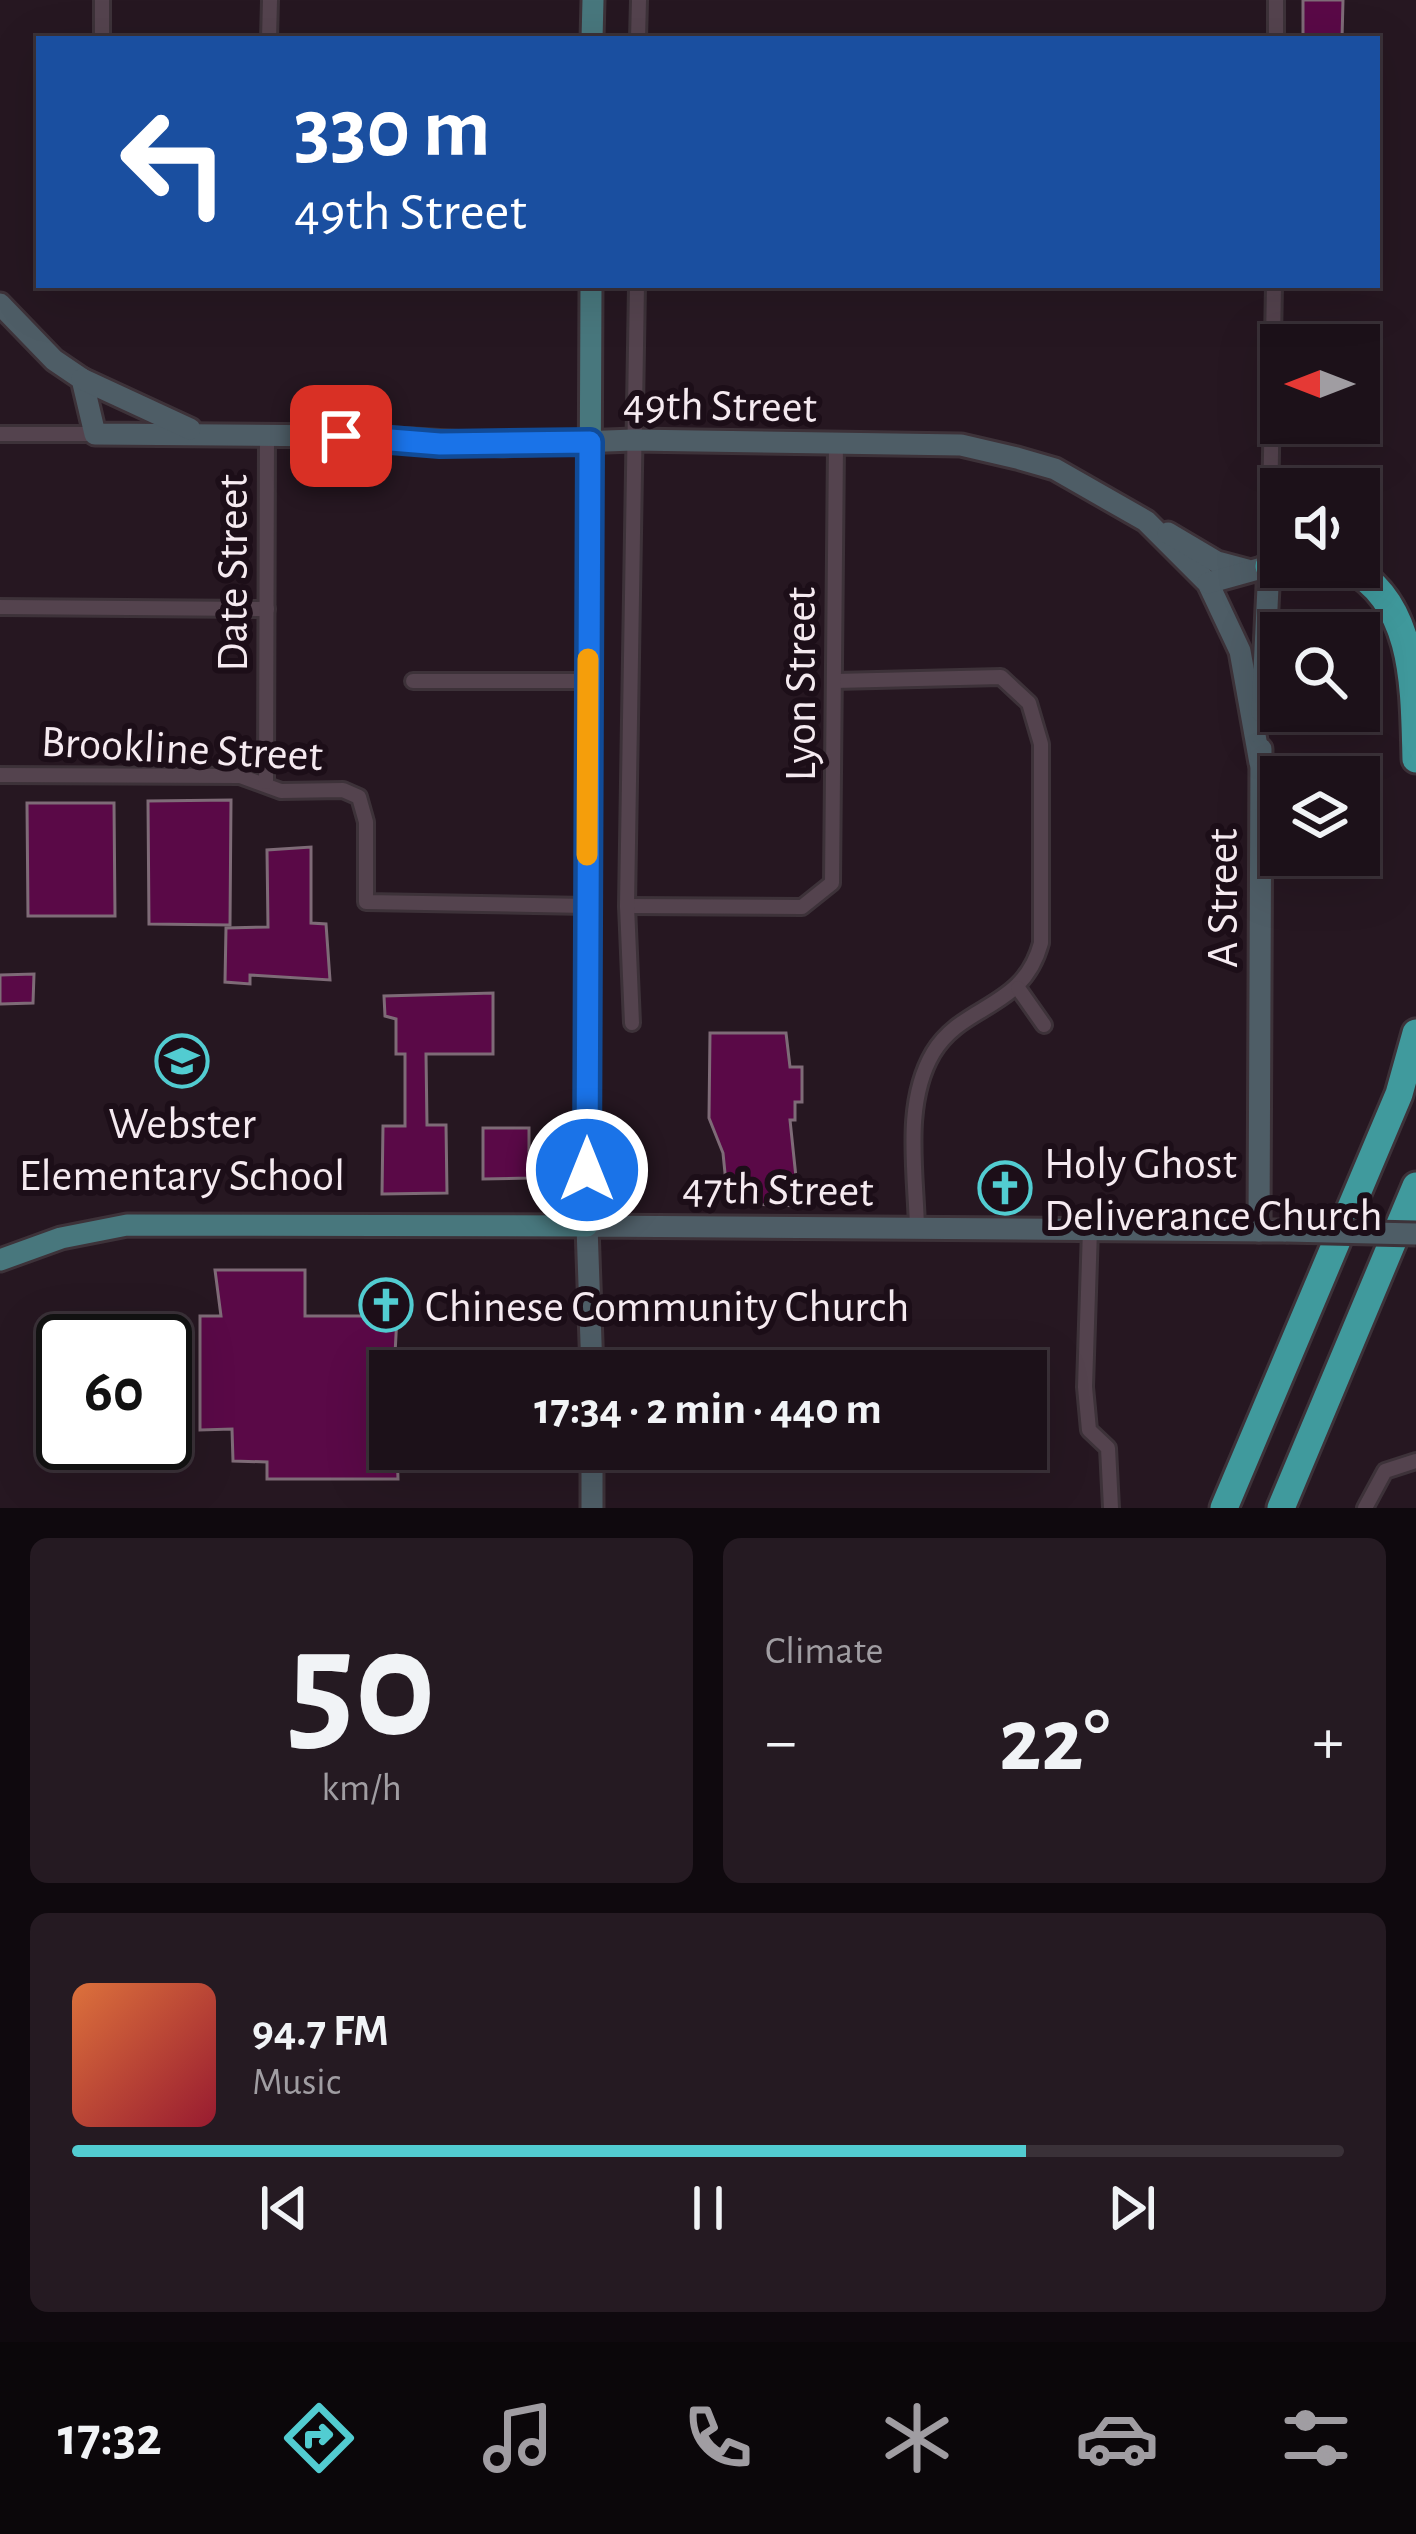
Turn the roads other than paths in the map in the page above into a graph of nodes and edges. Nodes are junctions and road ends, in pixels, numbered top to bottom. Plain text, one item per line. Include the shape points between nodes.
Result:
1 (102, 0) edge
2 (270, 0) edge
3 (592, 0) edge
4 (639, 0) edge
5 (1276, 0) edge
6 (101, 36) edge
7 (269, 36) edge
8 (592, 36) edge
9 (638, 36) edge
10 (1276, 36) edge
11 (591, 288) edge
12 (637, 288) edge
13 (1274, 288) edge
14 (0, 304) edge
15 (82, 379) junction
16 (199, 433) junction
17 (0, 434) edge
18 (95, 434) junction
19 (267, 436) junction
20 (633, 440) junction
21 (590, 442) junction
22 (836, 446) junction
23 (1269, 468) edge
24 (1156, 530) junction
25 (1260, 566) edge
26 (1260, 569) edge
27 (1208, 583) junction
28 (1266, 588) edge
29 (1378, 588) edge
30 (0, 607) edge
31 (267, 609) junction
32 (413, 681) dead end
33 (588, 681) junction
34 (835, 681) junction
35 (1260, 756) edge
36 (1416, 759) edge
37 (1260, 763) joint
38 (0, 776) edge
39 (266, 782) junction
40 (587, 906) junction
41 (627, 906) junction
42 (1018, 988) junction
43 (632, 1024) dead end
44 (1044, 1025) dead end
45 (1416, 1034) edge
46 (1416, 1186) edge
47 (587, 1226) junction
48 (916, 1229) junction
49 (1090, 1229) junction
50 (1259, 1231) junction
51 (1416, 1234) edge
52 (0, 1260) edge
53 (591, 1350) edge
54 (1416, 1461) edge
55 (592, 1470) edge
56 (592, 1508) edge
57 (1111, 1508) edge
58 (1224, 1508) edge
59 (1281, 1508) edge
60 (1365, 1508) edge

1 - 6 street
2 - 7 street
3 - 8 main road
4 - 9 street
5 - 10 street
11 - 21 main road
12 - 20 street
13 - 23 street, A Street
14 - 15 street
15 - 16 street
15 - 18 street
16 - 18 street, 49th Street
16 - 19 street, 49th Street
17 - 18 street, 49th Street
19 - 21 street, 49th Street
19 - 31 street, Date Street
20 - 21 street, 49th Street
20 - 22 street, 49th Street
20 - 41 street
21 - 33 main road
22 - 24 street, 49th Street via 961,446 1017,458 1098,490
22 - 34 street, Lyon Street
24 - 25 street via 1217,562
24 - 27 street, 49th Street
26 - 27 street
27 - 37 street, 49th Street via 1240,651
28 - 35 street, A Street
29 - 36 highway via 1409,638
30 - 31 street
31 - 39 street, Date Street
32 - 33 street
33 - 40 main road
34 - 41 street, Lyon Street via 832,883 802,908
34 - 42 street via 1001,677 1029,703 1041,745 1041,943 1034,970
37 - 50 street, A Street
38 - 39 street, Brookline Street
39 - 40 street, Brookline Street via 281,791 359,797 366,902
40 - 47 main road
41 - 43 street
42 - 44 street
42 - 48 street via 935,1048 923,1074 915,1109
45 - 58 highway via 1399,1094
46 - 59 highway
47 - 48 street, 47th Street
47 - 52 main road, 47th Street via 127,1225
47 - 53 street
48 - 49 street, 47th Street
49 - 50 street, 47th Street
49 - 57 street via 1084,1387 1089,1430 1108,1448
50 - 51 street, 47th Street, bridge
54 - 60 street via 1385,1471
55 - 56 street

